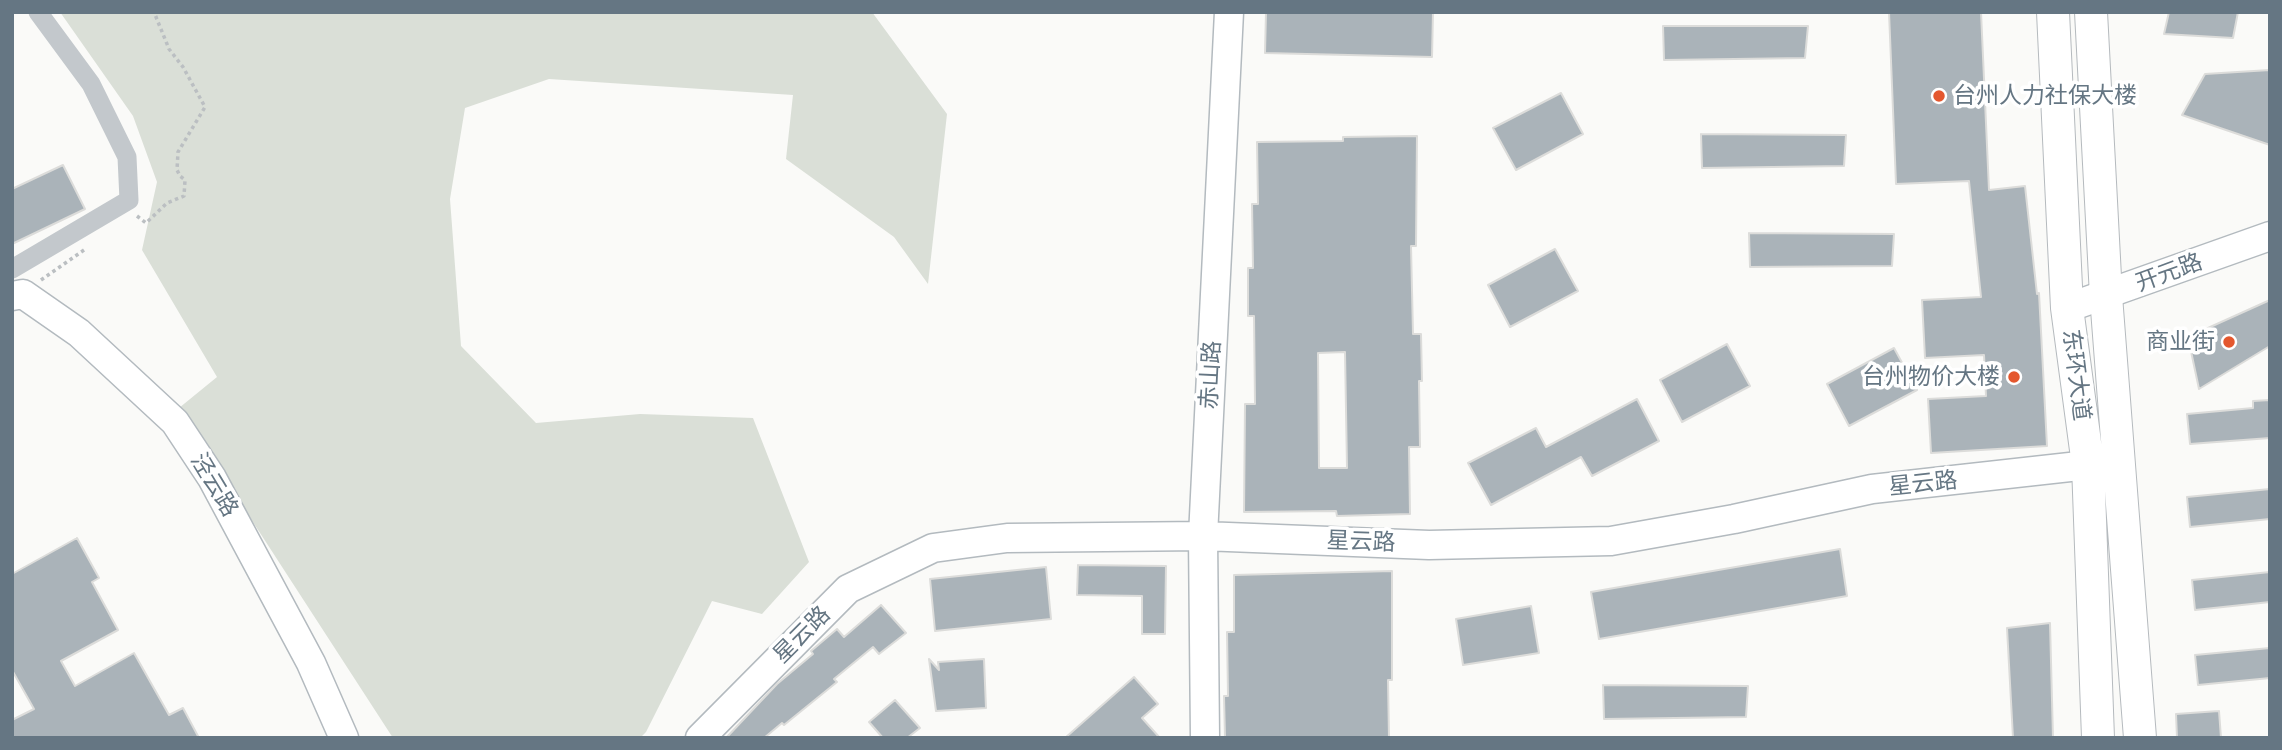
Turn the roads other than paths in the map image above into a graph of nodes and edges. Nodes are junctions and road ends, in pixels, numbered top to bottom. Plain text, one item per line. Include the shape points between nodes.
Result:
1 (38, 12) edge
2 (1230, 12) edge
3 (2053, 12) edge
4 (2091, 12) edge
5 (2270, 236) edge
6 (12, 269) edge
7 (12, 296) edge
8 (2106, 296) junction
9 (2067, 308) junction
10 (2088, 465) junction
11 (1203, 536) junction
12 (344, 738) edge
13 (700, 738) edge
14 (1205, 738) edge
15 (2098, 738) edge
16 (2140, 738) edge

1 - 6 street via 91,84 127,157 129,200
2 - 11 street, 赤山路
3 - 9 main road, 东环大道
4 - 8 main road, 东环大道
5 - 8 street, 开元路
7 - 12 street, 泾云路 via 23,294 79,333 175,422 219,491 311,663
8 - 9 street, 开元路
8 - 16 main road, 东环大道
9 - 10 main road, 东环大道
10 - 11 street, 星云路 via 1872,489 1611,541 1429,545
10 - 15 main road, 东环大道
11 - 13 street, 星云路 via 1007,538 933,548 848,589
11 - 14 street, 赤山路

